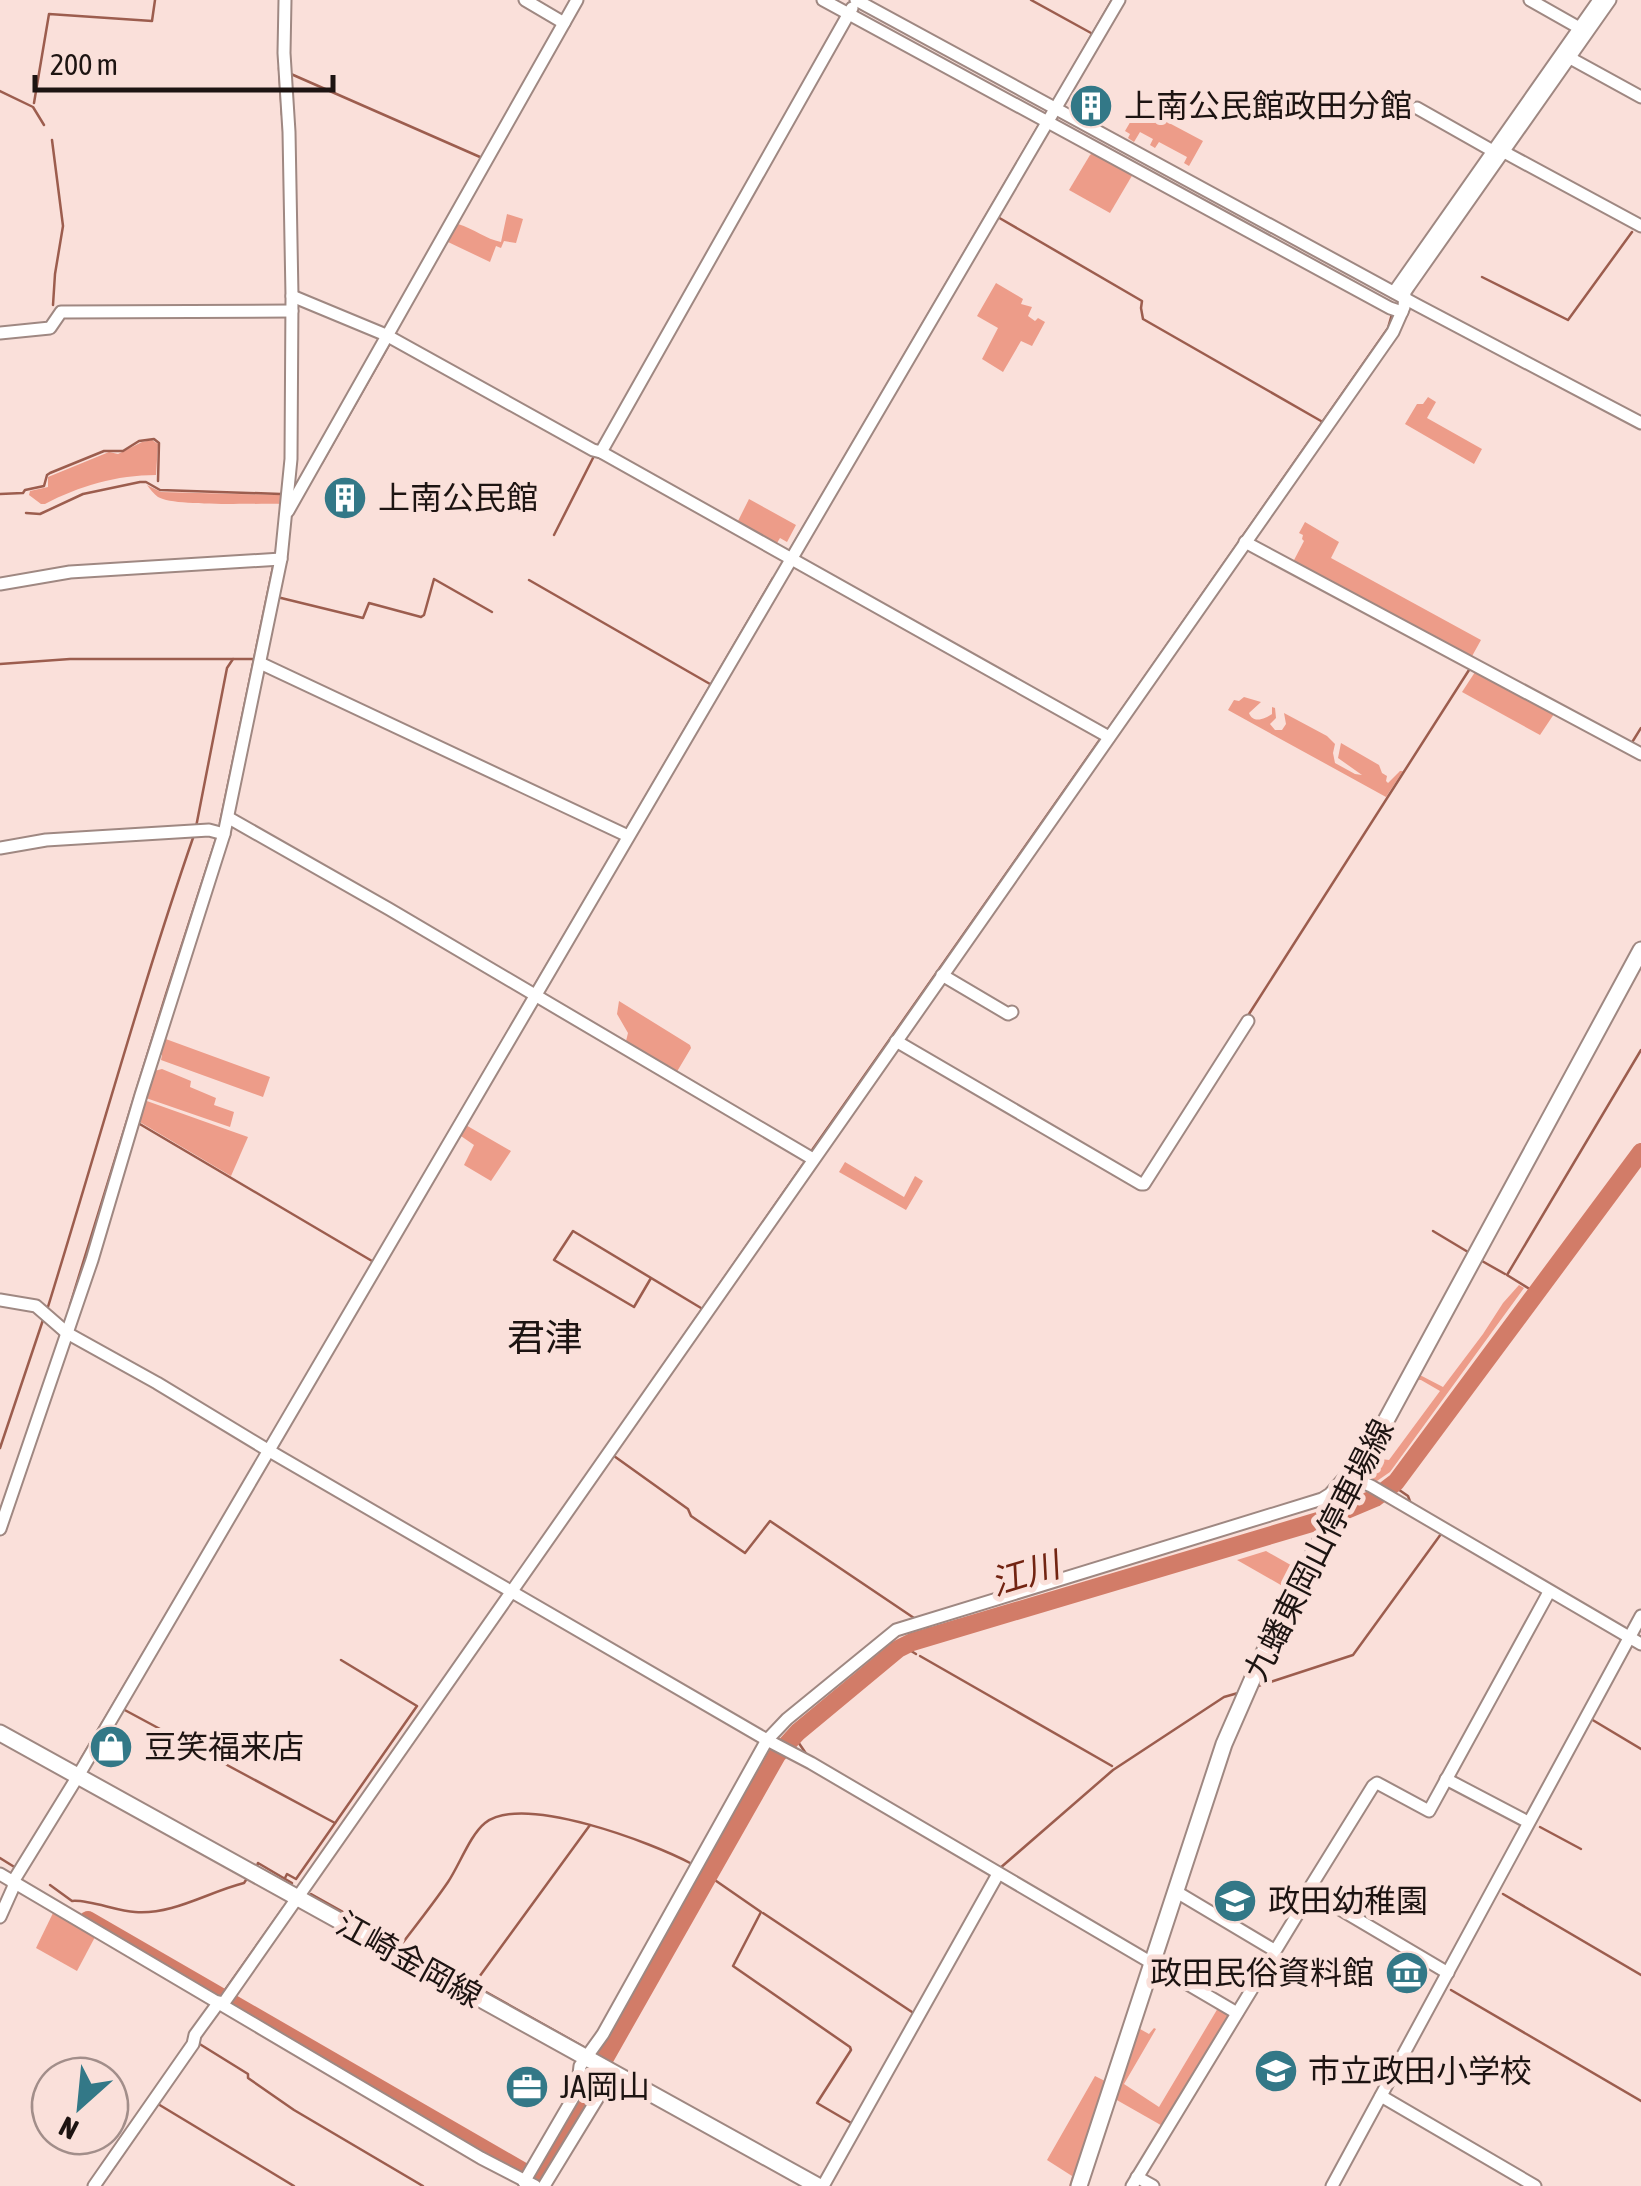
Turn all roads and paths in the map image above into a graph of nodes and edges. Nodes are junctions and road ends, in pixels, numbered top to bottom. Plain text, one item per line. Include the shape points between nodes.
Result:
1 (285, 0) edge
2 (525, 0) edge
3 (577, 0) edge
4 (823, 0) edge
5 (1119, 0) edge
6 (1530, 0) edge
7 (1599, 0) edge
8 (1610, 0) edge
9 (853, 7) edge
10 (564, 23) junction
11 (1584, 31) junction
12 (1570, 58) junction
13 (1641, 97) edge
14 (1417, 108) dead end
15 (1051, 117) junction
16 (1499, 153) junction
17 (1641, 226) edge
18 (292, 296) junction
19 (1393, 300) junction
20 (289, 311) junction
21 (0, 333) edge
22 (390, 338) junction
23 (1641, 423) edge
24 (602, 452) junction
25 (286, 514) junction
26 (1245, 542) junction
27 (788, 557) junction
28 (281, 560) junction
29 (0, 584) edge
30 (260, 663) junction
31 (1106, 736) junction
32 (1641, 754) edge
33 (228, 818) junction
34 (220, 832) junction
35 (625, 834) junction
36 (0, 848) edge
37 (1641, 950) edge
38 (942, 974) junction
39 (532, 993) junction
40 (1012, 1012) dead end
41 (1248, 1022) dead end
42 (896, 1041) junction
43 (810, 1157) junction
44 (0, 1300) edge
45 (67, 1333) junction
46 (266, 1449) junction
47 (1350, 1484) junction
48 (0, 1529) edge
49 (509, 1590) junction
50 (1552, 1593) junction
51 (1641, 1616) edge
52 (1635, 1640) edge
53 (0, 1733) edge
54 (770, 1742) junction
55 (78, 1776) junction
56 (1448, 1780) junction
57 (1528, 1822) junction
58 (0, 1874) edge
59 (998, 1874) junction
60 (15, 1880) junction
61 (1175, 1891) junction
62 (1310, 1892) junction
63 (297, 1898) junction
64 (0, 1917) edge
65 (1274, 1950) junction
66 (1151, 1964) junction
67 (1448, 1973) junction
68 (224, 2001) junction
69 (1237, 2014) junction
70 (588, 2059) junction
71 (611, 2072) junction
72 (1384, 2098) junction
73 (529, 2179) edge
74 (1141, 2182) edge
75 (94, 2186) edge
76 (544, 2186) edge
77 (818, 2186) edge
78 (1079, 2186) edge
79 (1332, 2186) edge
80 (1534, 2186) edge

1 - 18 street
2 - 10 street
3 - 10 street
4 - 9 street
5 - 15 street
6 - 11 street
7 - 11 street
8 - 11 street
9 - 15 street
9 - 24 street
10 - 22 street
11 - 12 street
11 - 16 street
12 - 13 street
12 - 16 street
14 - 16 street
15 - 19 street
15 - 27 street
16 - 17 street
16 - 19 street via 1405,292
18 - 20 street
18 - 22 street
19 - 23 street
19 - 26 street via 1392,332
20 - 21 street via 61,312 50,328
20 - 25 street
22 - 24 street
22 - 25 street
24 - 27 street
25 - 28 street
26 - 31 street
26 - 32 street
27 - 31 street
27 - 35 street
28 - 29 street via 70,572
28 - 30 street
30 - 33 street
30 - 35 street
31 - 38 street
33 - 34 street
33 - 39 street
34 - 36 street
34 - 45 street
35 - 39 street
37 - 47 main road, 九蟠東岡山停車場線
38 - 40 street
38 - 42 street
39 - 43 street
39 - 46 street
41 - 42 street via 1144,1184
42 - 43 street
43 - 49 street
44 - 45 street via 36,1306
45 - 46 street
45 - 48 street
46 - 49 street
46 - 55 street
47 - 50 street via 1371,1486
47 - 54 street via 1344,1478 1322,1499 896,1630 787,1719
47 - 61 main road, 九蟠東岡山停車場線 via 1237,1712
49 - 54 street
49 - 63 street
50 - 52 street
50 - 56 street
51 - 52 street
52 - 57 street
53 - 55 main road, 江崎金岡線
54 - 59 street
54 - 70 street
55 - 60 street
55 - 63 main road, 江崎金岡線
56 - 57 street
56 - 62 street via 1428,1811 1372,1786
57 - 67 street
58 - 60 street
59 - 66 street
59 - 77 street
60 - 64 street
60 - 68 street via 120,1947
61 - 65 street
61 - 66 main road, 九蟠東岡山停車場線
62 - 65 street
62 - 67 street
63 - 68 street
63 - 70 main road, 江崎金岡線
65 - 69 street
66 - 69 street
66 - 78 main road, 九蟠東岡山停車場線
67 - 72 street
68 - 73 street
68 - 75 street via 194,2034
69 - 74 street
70 - 71 main road, 江崎金岡線
70 - 73 street
71 - 76 street
71 - 77 main road, 江崎金岡線
72 - 79 street
72 - 80 street

